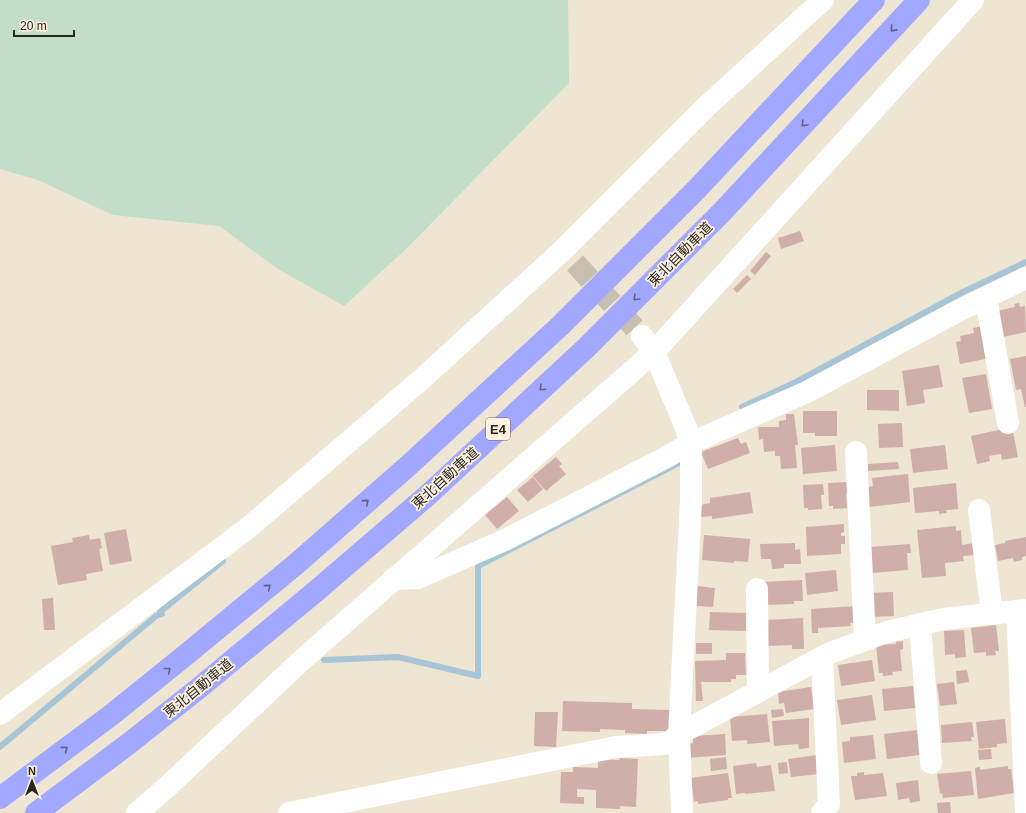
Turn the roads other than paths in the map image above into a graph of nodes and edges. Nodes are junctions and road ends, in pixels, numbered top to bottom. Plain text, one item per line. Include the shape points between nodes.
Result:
1 (823, 0) edge
2 (874, 0) edge
3 (919, 0) edge
4 (973, 0) edge
5 (1026, 278) edge
6 (986, 298) junction
7 (648, 344) junction
8 (1008, 423) dead end
9 (691, 443) junction
10 (856, 452) dead end
11 (980, 510) dead end
12 (393, 579) junction
13 (757, 589) dead end
14 (1021, 610) edge
15 (992, 614) junction
16 (920, 625) junction
17 (865, 640) junction
18 (822, 658) junction
19 (758, 692) junction
20 (0, 714) edge
21 (679, 734) junction
22 (1025, 758) edge
23 (931, 763) dead end
24 (0, 798) edge
25 (36, 813) edge
26 (137, 813) edge
27 (289, 813) edge
28 (682, 813) edge
29 (822, 813) edge
30 (1026, 813) edge

1 - 20 street via 708,105 569,257 248,528
24 -> 2 highway, E4 via 110,716 182,658 295,565 408,466 560,326 697,188
3 -> 25 highway, 東北自動車道 / E4 via 722,212 586,348 429,494 199,688
4 - 7 street
5 - 6 street
6 - 8 street
6 - 9 street via 809,391
7 - 9 street
7 - 12 street via 514,475
9 - 12 street via 505,540 418,578
9 - 21 street
10 - 17 street
11 - 15 street
12 - 26 street
13 - 19 street
14 - 15 street
14 - 22 street
15 - 16 street via 943,619
16 - 17 street
16 - 23 street
17 - 18 street
18 - 19 street
18 - 29 street via 829,804
19 - 21 street
21 - 27 street via 664,744 616,747
21 - 28 street
22 - 30 street

